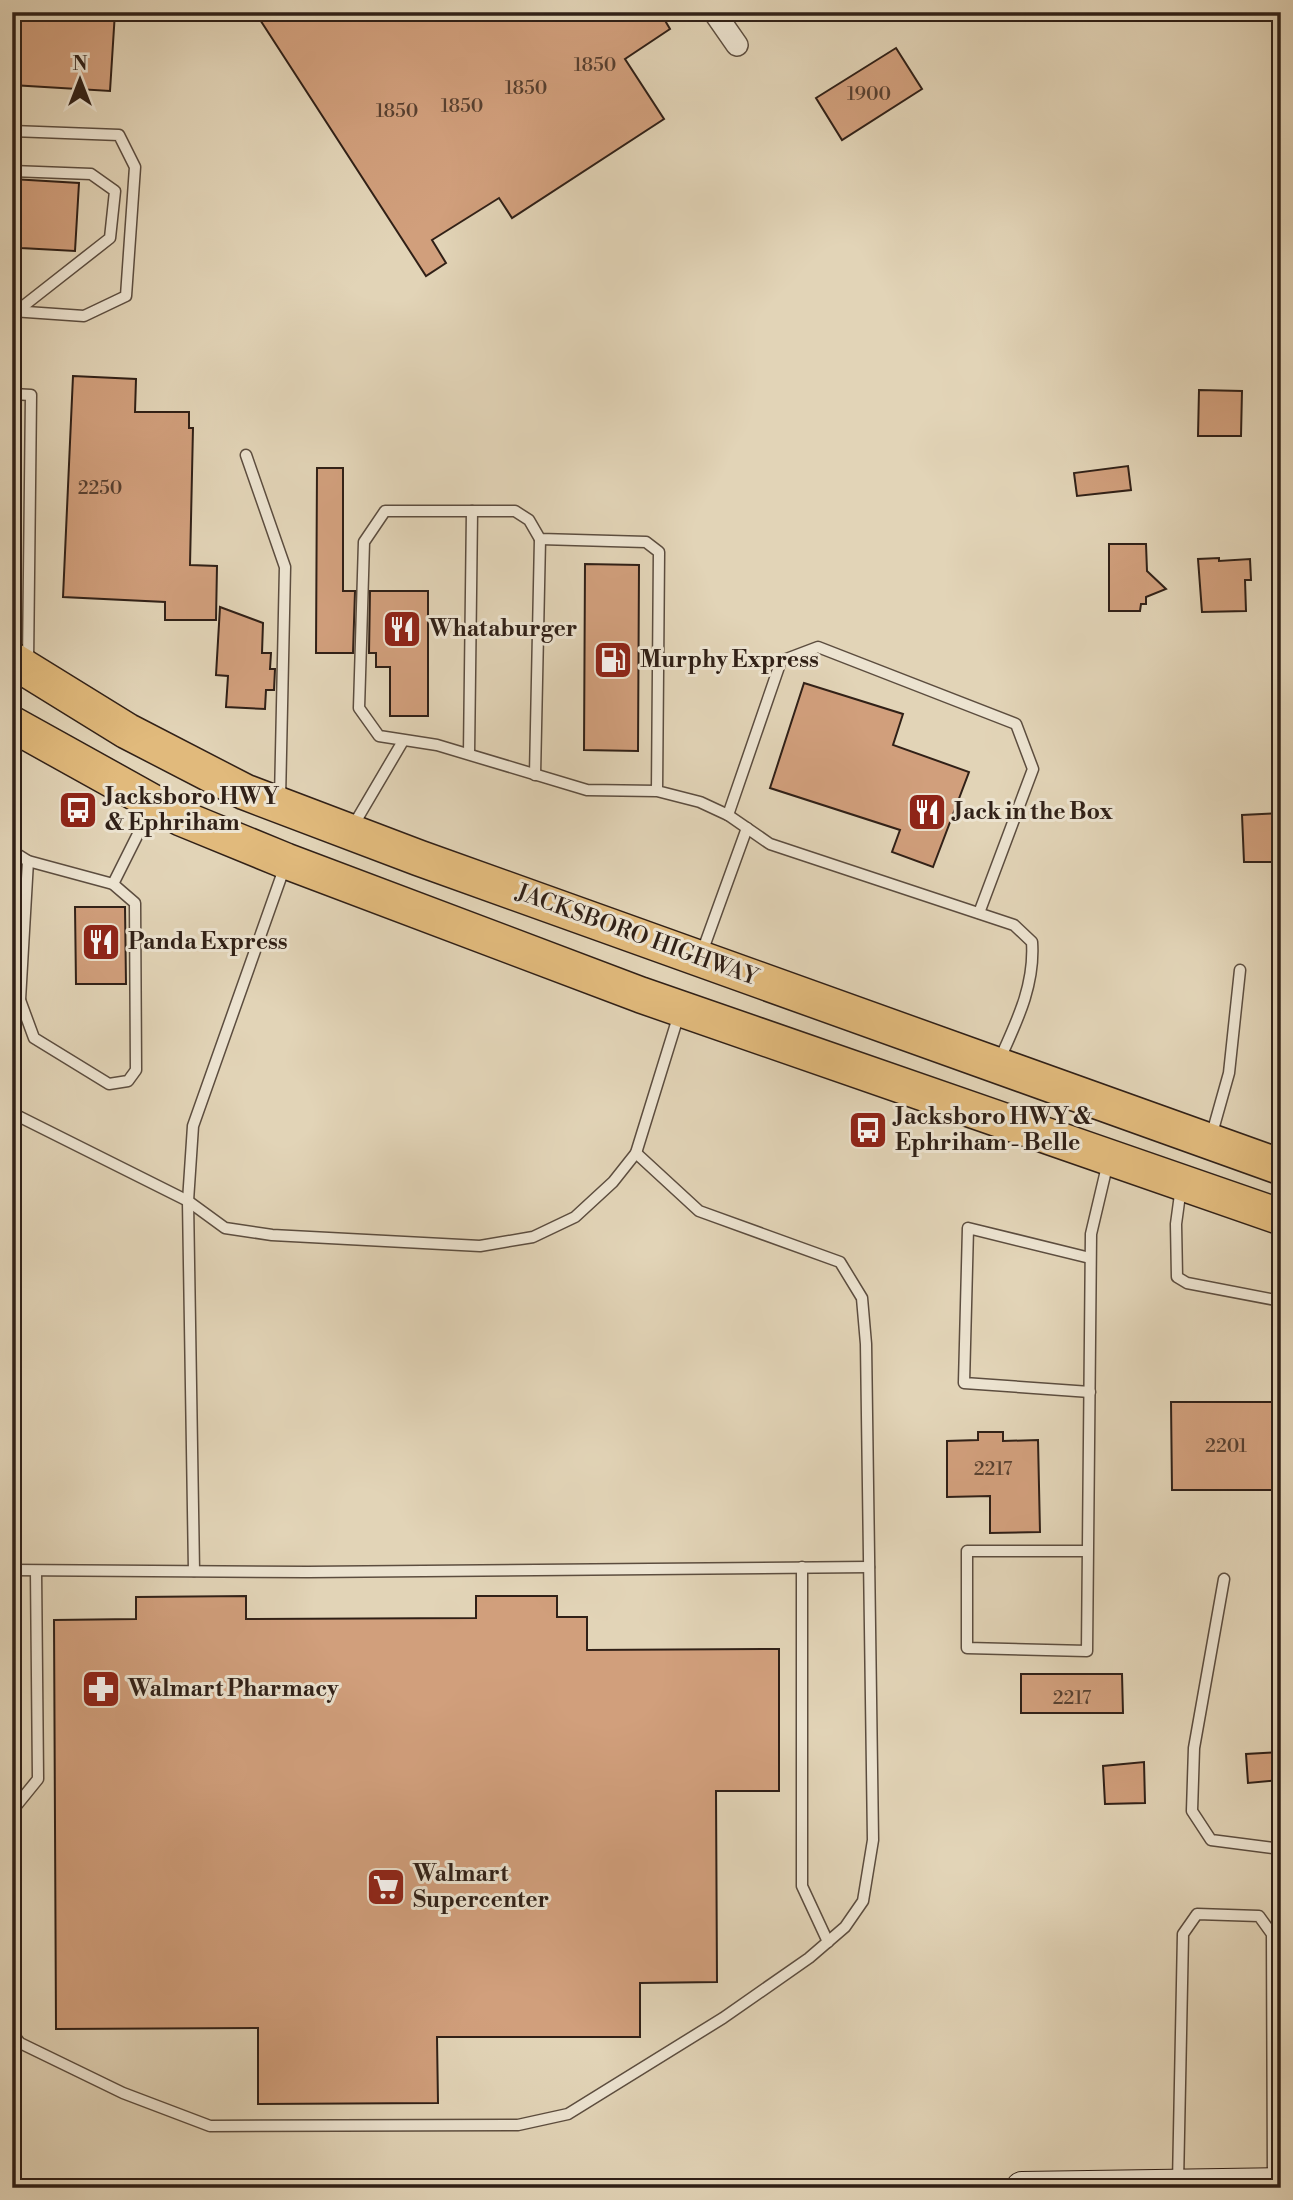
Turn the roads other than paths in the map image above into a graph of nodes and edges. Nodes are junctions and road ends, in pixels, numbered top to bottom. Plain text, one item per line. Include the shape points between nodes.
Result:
1 (714, 12) edge
2 (737, 44) dead end
3 (12, 131) edge
4 (12, 171) edge
5 (15, 311) edge
6 (12, 394) edge
7 (246, 455) dead end
8 (472, 512) junction
9 (540, 539) junction
10 (20, 665) edge
11 (12, 724) edge
12 (402, 741) junction
13 (469, 754) junction
14 (535, 775) junction
15 (657, 791) junction
16 (153, 804) junction
17 (280, 806) junction
18 (728, 816) junction
19 (747, 828) junction
20 (349, 831) junction
21 (12, 851) edge
22 (29, 861) junction
23 (286, 861) junction
24 (113, 884) junction
25 (979, 913) junction
26 (701, 957) junction
27 (1240, 970) dead end
28 (16, 998) edge
29 (680, 1009) junction
30 (996, 1066) junction
31 (12, 1113) edge
32 (1210, 1140) junction
33 (636, 1153) junction
34 (1110, 1156) junction
35 (1281, 1167) edge
36 (1182, 1181) junction
37 (188, 1200) junction
38 (1281, 1217) edge
39 (1090, 1258) junction
40 (1281, 1301) edge
41 (1090, 1392) junction
42 (1088, 1551) junction
43 (802, 1567) junction
44 (869, 1567) junction
45 (12, 1570) edge
46 (36, 1570) junction
47 (194, 1572) junction
48 (1224, 1579) dead end
49 (12, 1811) edge
50 (1281, 1849) edge
51 (828, 1942) junction
52 (12, 2033) edge
53 (1277, 2184) edge
54 (1178, 2185) junction
55 (1022, 2188) edge

1 - 2 street
3 - 5 lane via 119,135 135,167 126,296 84,316
4 - 5 lane via 92,174 115,191 110,238
6 - 10 lane via 31,395
7 - 17 lane via 285,567
8 - 9 lane via 515,512 529,520
8 - 12 lane via 385,511 364,541 359,708 379,736
8 - 13 lane
9 - 14 lane
9 - 15 lane via 646,542 659,552
10 - 17 main road, JACKSBORO HIGHWAY via 127,731
11 - 16 main road
12 - 13 lane
12 - 20 lane
13 - 14 lane
14 - 15 lane via 587,790
15 - 18 lane via 700,802
16 - 23 main road
16 - 24 lane
17 - 20 main road, JACKSBORO HIGHWAY
18 - 19 lane
18 - 25 lane via 781,661 818,647 1016,724 1033,769
19 - 25 lane via 770,844
19 - 26 lane
20 - 26 main road, JACKSBORO HIGHWAY
21 - 22 lane
22 - 24 lane
22 - 28 lane
23 - 29 main road
23 - 37 lane via 193,1126
24 - 28 lane via 135,903 136,1070 128,1081 109,1084 34,1038
25 - 30 lane via 1014,925 1032,942 1034,968 1023,1007
26 - 29 main road
26 - 30 main road, JACKSBORO HIGHWAY
27 - 32 lane via 1229,1073
29 - 33 lane
29 - 34 main road
30 - 32 main road, JACKSBORO HIGHWAY
31 - 37 lane
32 - 35 main road, JACKSBORO HIGHWAY
33 - 37 lane via 575,1217 533,1237 480,1247 237,1230 225,1228
33 - 44 lane via 699,1210 840,1262 862,1298
34 - 36 main road
34 - 39 lane via 1091,1234
36 - 38 main road
36 - 40 lane via 1176,1224 1177,1277 1187,1283
37 - 47 lane
39 - 41 lane
39 - 41 lane via 968,1228 964,1382
41 - 42 lane
42 - 42 lane via 1087,1651 967,1648 967,1551
43 - 44 lane
43 - 47 lane
43 - 51 lane via 802,1886
44 - 51 lane via 873,1840 863,1901
45 - 46 lane
46 - 47 lane
46 - 49 lane via 38,1779
48 - 50 lane via 1195,1748 1192,1811 1211,1840
51 - 52 lane via 723,2018 568,2114 518,2125 209,2126 123,2092 20,2043
53 - 54 street
53 - 54 lane via 1272,1934 1259,1916 1197,1914 1183,1934
54 - 55 street

